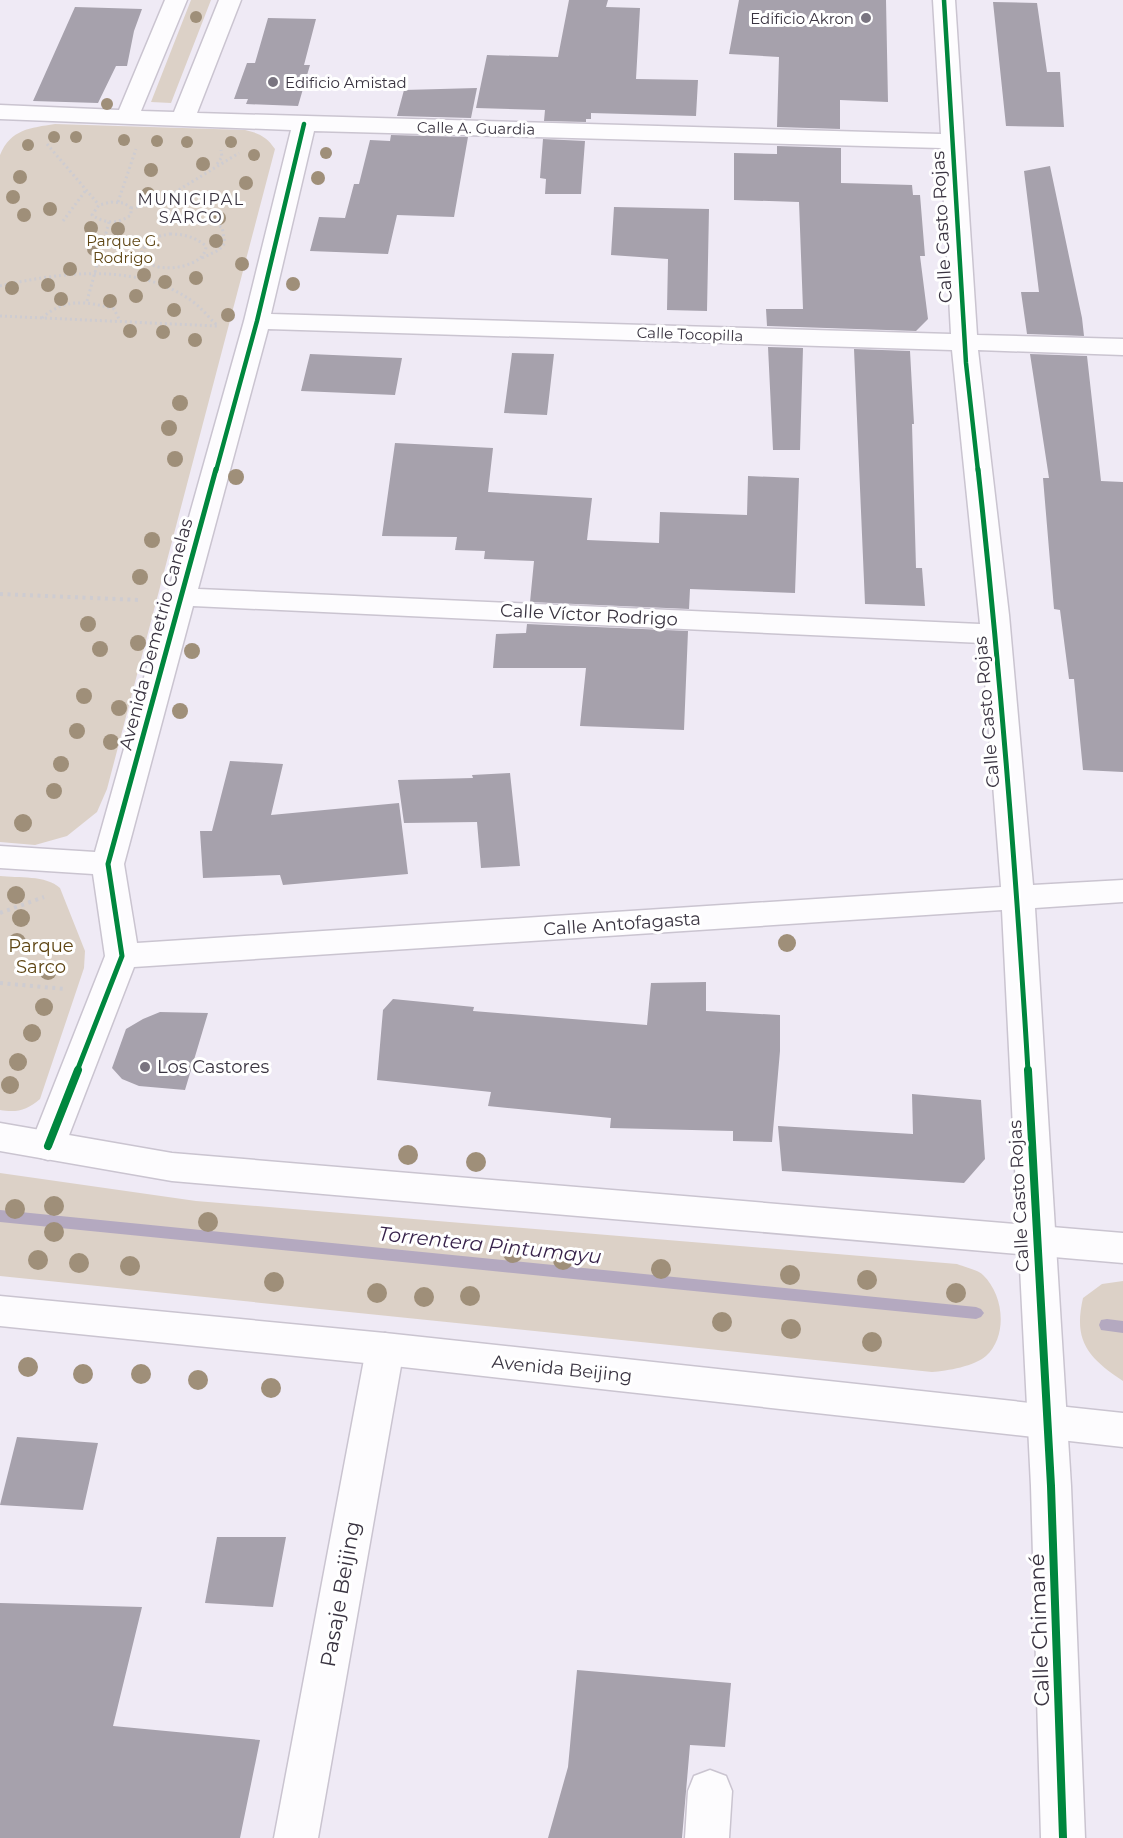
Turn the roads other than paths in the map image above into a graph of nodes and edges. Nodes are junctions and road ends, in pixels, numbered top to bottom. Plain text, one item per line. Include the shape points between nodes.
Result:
1 (176, 0) edge
2 (230, 0) edge
3 (944, 0) edge
4 (2, 115) edge
5 (127, 117) junction
6 (183, 119) junction
7 (304, 124) junction
8 (952, 141) junction
9 (257, 321) junction
10 (964, 342) junction
11 (1123, 347) edge
12 (182, 597) junction
13 (995, 634) junction
14 (0, 857) edge
15 (108, 864) junction
16 (1123, 891) edge
17 (1018, 898) junction
18 (122, 956) junction
19 (0, 1137) edge
20 (48, 1146) junction
21 (1035, 1240) junction
22 (1123, 1248) edge
23 (0, 1311) edge
24 (385, 1349) junction
25 (1047, 1422) junction
26 (1123, 1430) edge
27 (710, 1791) dead end
28 (296, 1838) edge
29 (707, 1838) edge
30 (1063, 1838) edge

1 - 5 street
2 - 6 street
3 - 8 street, Calle Casto Rojas
4 - 5 street, Calle A. Guardia
5 - 6 street, Calle A. Guardia
6 - 7 street, Calle A. Guardia
7 - 8 street, Calle A. Guardia
7 - 9 street, Avenida Demetrio Canelas
8 - 10 street, Calle Casto Rojas
9 - 10 street, Calle Tocopilla
9 - 12 street, Avenida Demetrio Canelas
10 - 11 street, Calle Tocopilla
10 - 13 street, Calle Casto Rojas
12 - 13 street, Calle Víctor Rodrigo
12 - 15 street, Avenida Demetrio Canelas
13 - 17 street, Calle Casto Rojas
14 - 15 street
15 - 18 street, Avenida Demetrio Canelas
16 - 17 street, Calle Antofagasta
17 - 18 street, Calle Antofagasta
17 - 21 street, Calle Casto Rojas
18 - 20 street, Avenida Demetrio Canelas
19 - 20 street
20 - 21 street via 172,1167
21 - 22 street
21 - 25 street, Calle Casto Rojas
23 - 24 street, Avenida Beijing
24 - 25 street, Avenida Beijing
24 - 28 street, Pasaje Beijing
25 - 26 street, Avenida Beijing
25 - 30 street, Calle Chimané
27 - 29 street

